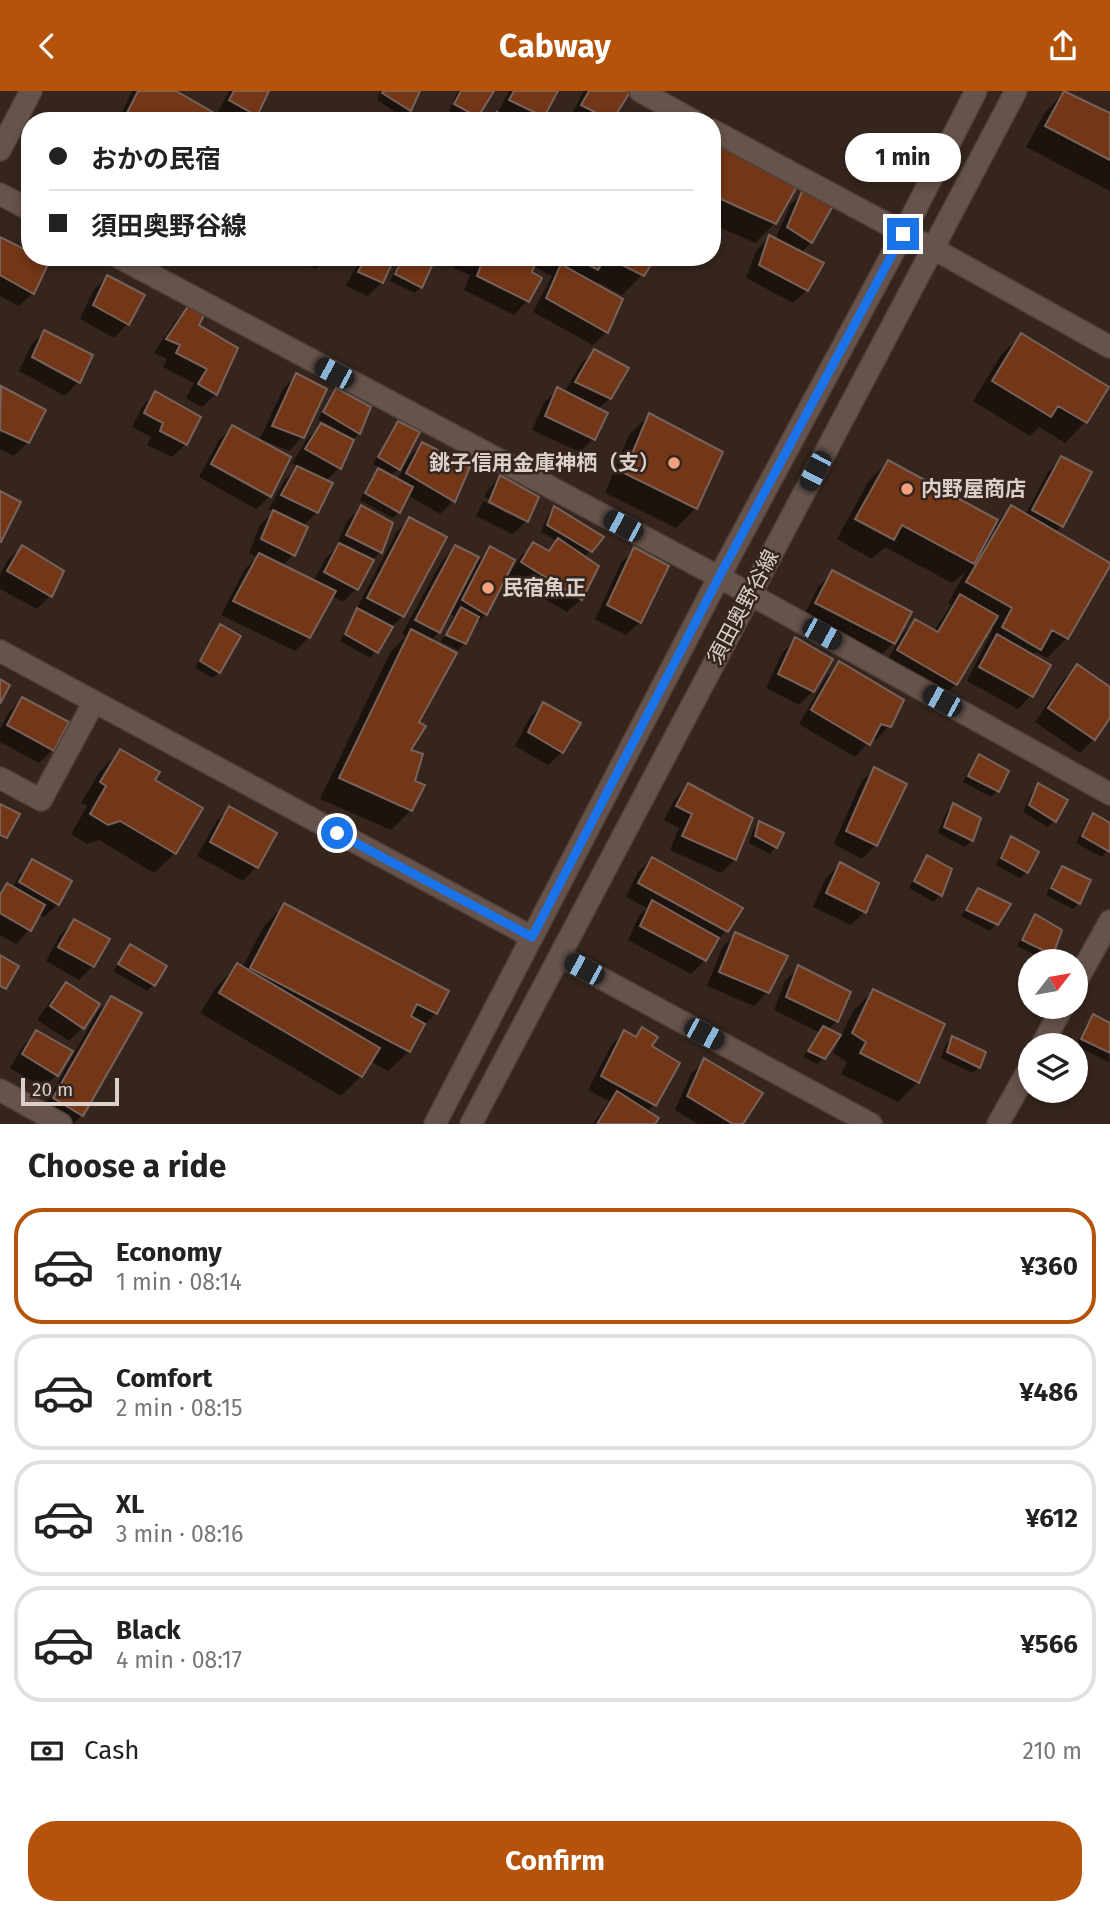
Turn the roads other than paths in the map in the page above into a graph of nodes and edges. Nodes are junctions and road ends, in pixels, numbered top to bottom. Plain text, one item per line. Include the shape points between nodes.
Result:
1 (31, 91) edge
2 (640, 91) edge
3 (976, 91) edge
4 (1016, 91) edge
5 (678, 112) edge
6 (721, 136) edge
7 (0, 150) edge
8 (0, 194) edge
9 (21, 205) edge
10 (903, 234) junction
11 (932, 248) junction
12 (135, 266) edge
13 (1110, 347) edge
14 (719, 577) junction
15 (750, 595) junction
16 (0, 651) edge
17 (94, 702) junction
18 (0, 778) edge
19 (1110, 794) edge
20 (1110, 921) edge
21 (532, 937) junction
22 (560, 956) junction
23 (1088, 960) edge
24 (1018, 1088) edge
25 (0, 1090) edge
26 (61, 1124) edge
27 (435, 1124) edge
28 (471, 1124) edge
29 (871, 1124) edge
30 (998, 1124) edge

1 - 7 street
2 - 5 street
3 - 10 street, 須田奥野谷線
4 - 11 street, 須田奥野谷線
6 - 10 street
8 - 9 street
10 - 11 street
10 - 14 street, 須田奥野谷線
11 - 13 street
11 - 15 street, 須田奥野谷線
12 - 14 street
14 - 15 street
14 - 21 street, 須田奥野谷線
15 - 19 street
15 - 22 street, 須田奥野谷線
16 - 17 street
17 - 18 street via 41,800
17 - 21 street
20 - 23 street
21 - 27 street, 須田奥野谷線
22 - 28 street, 須田奥野谷線
22 - 29 street
24 - 30 street
25 - 26 street

